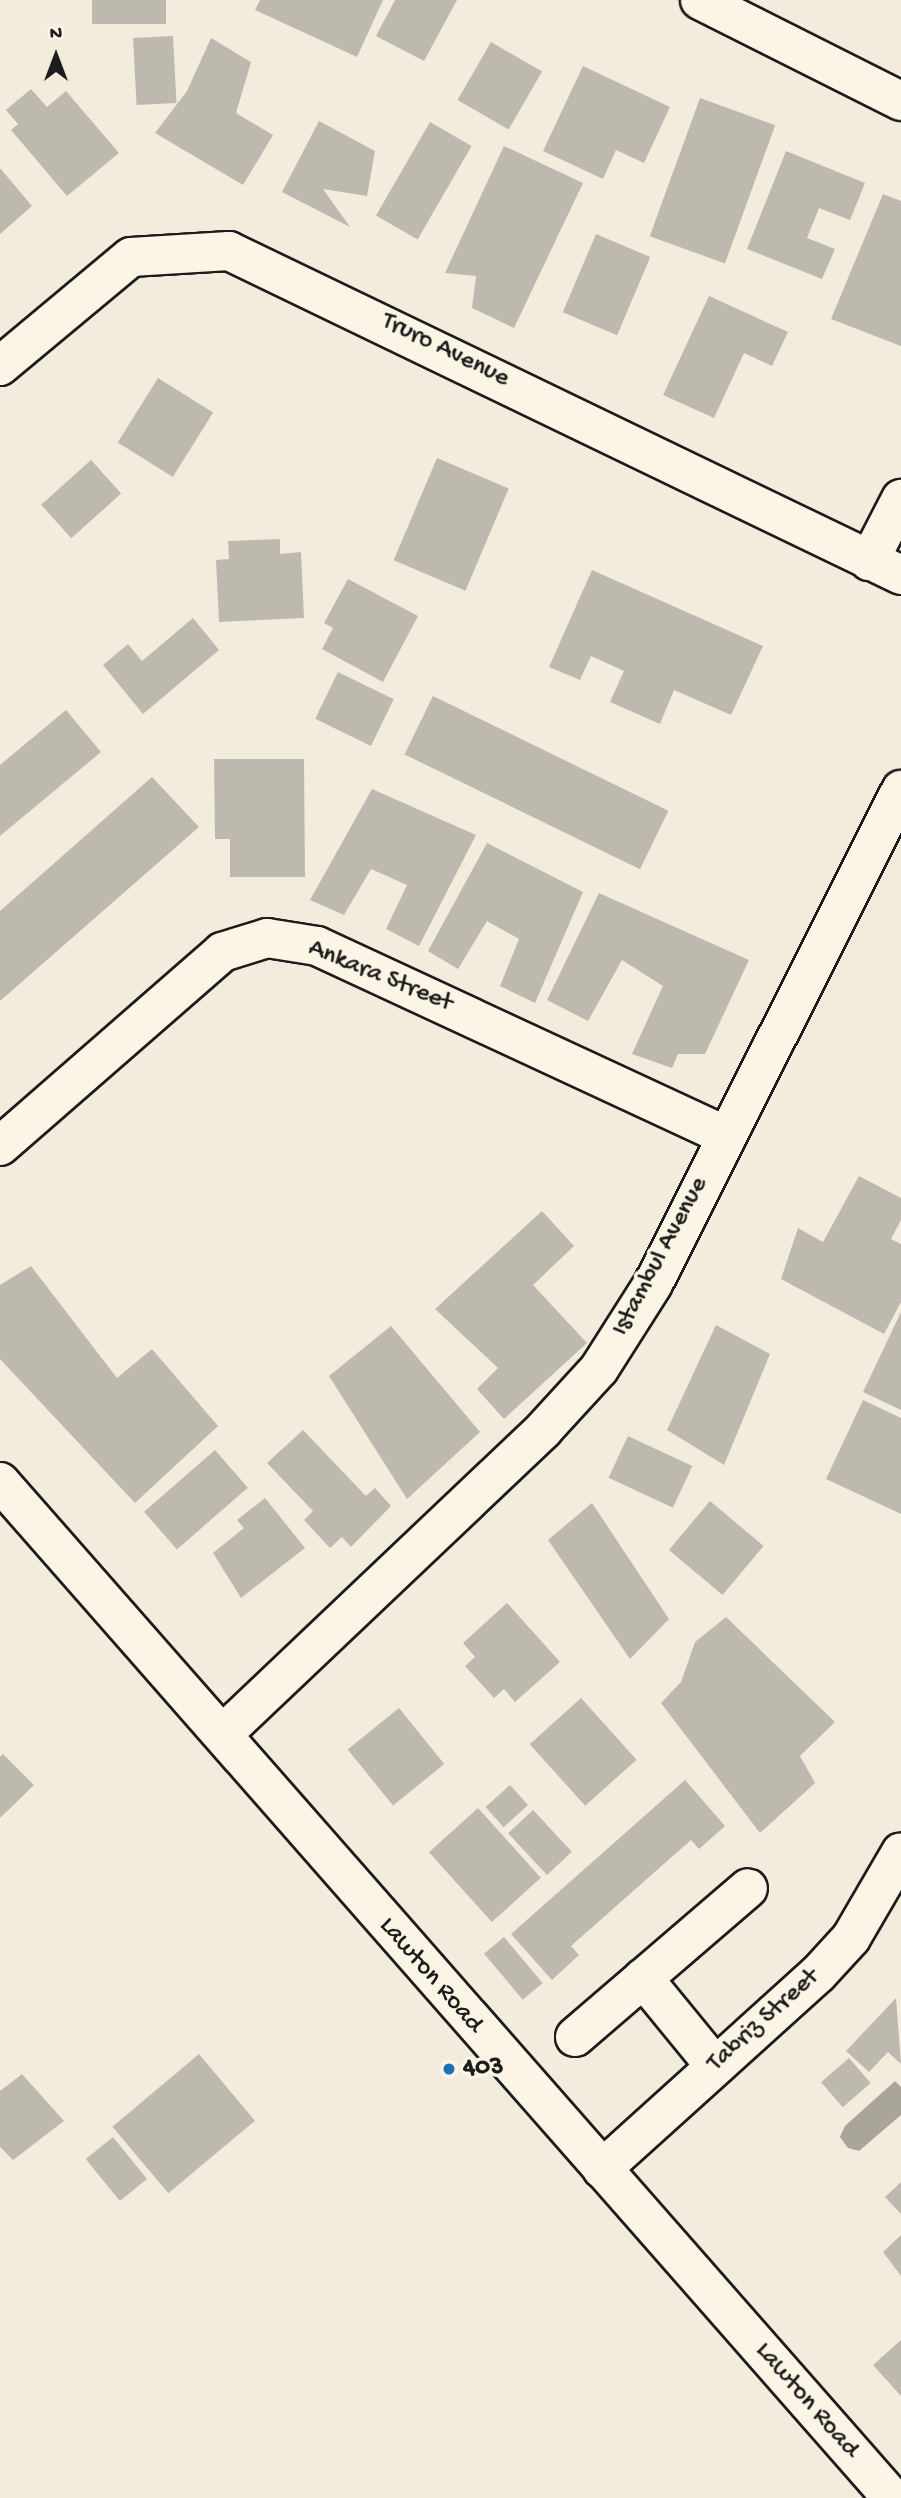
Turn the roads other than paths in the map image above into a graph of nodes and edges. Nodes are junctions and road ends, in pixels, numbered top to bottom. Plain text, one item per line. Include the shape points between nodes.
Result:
1 (700, 0) edge
2 (901, 101) edge
3 (0, 366) edge
4 (901, 499) edge
5 (885, 568) edge
6 (901, 790) edge
7 (724, 1135) junction
8 (0, 1146) edge
9 (0, 1482) edge
10 (224, 1733) junction
11 (901, 1852) edge
12 (748, 1888) dead end
13 (643, 1978) junction
14 (575, 2037) dead end
15 (715, 2066) junction
16 (602, 2169) junction
17 (892, 2498) edge

1 - 2 street
3 - 5 street, Truro Avenue via 131,257 229,251
4 - 5 street
6 - 7 street, Istambul Avenue
7 - 8 street, Ankara Street via 317,946 267,938 222,952
7 - 10 street, Istambul Avenue via 653,1284 599,1369 544,1429
9 - 10 street, Lawton Road
10 - 16 street, Lawton Road via 404,1949
11 - 15 street, Tabriz Street via 851,1938
12 - 13 street
13 - 14 street
13 - 15 street
15 - 16 street, Tabriz Street
16 - 17 street, Lawton Road

